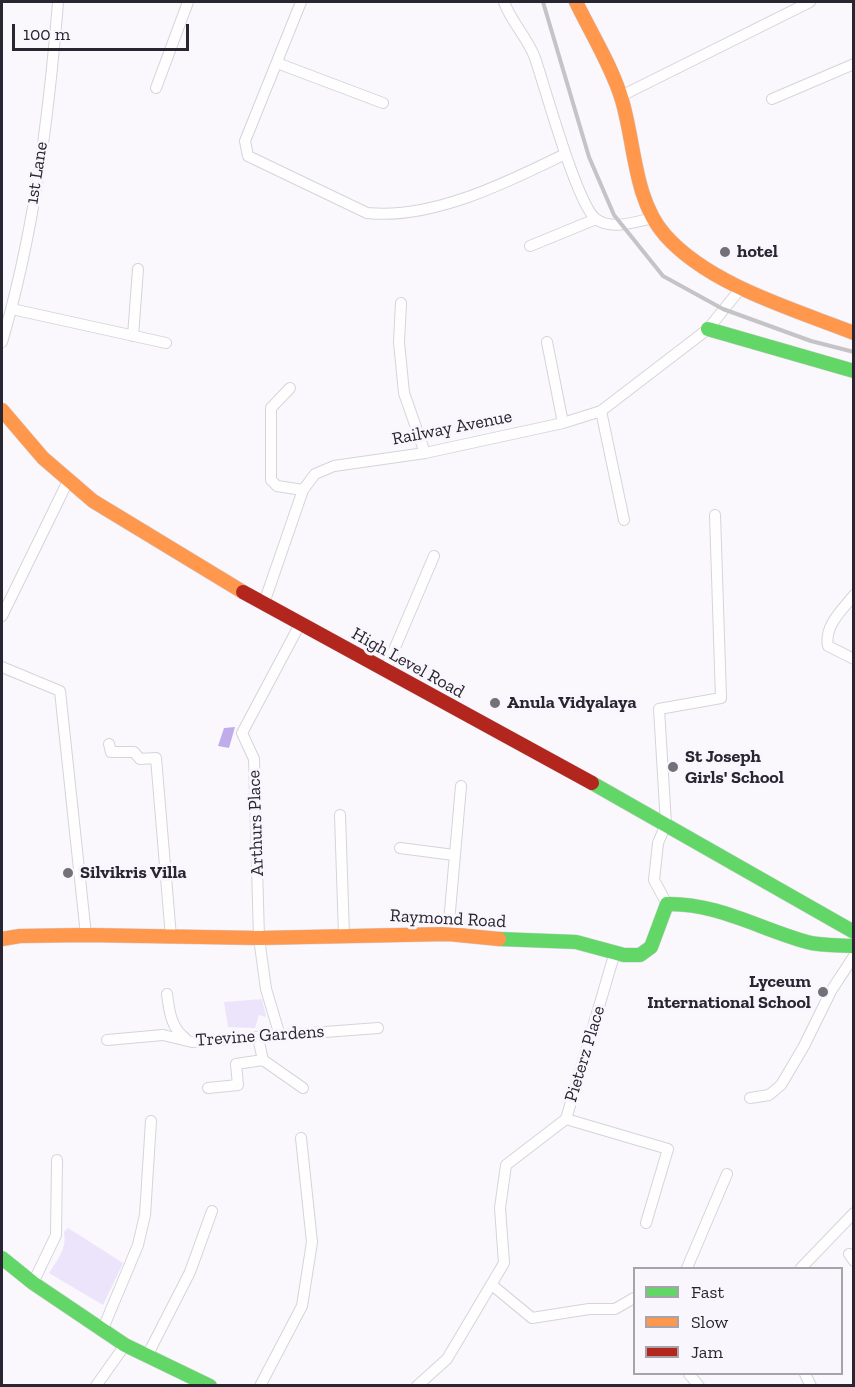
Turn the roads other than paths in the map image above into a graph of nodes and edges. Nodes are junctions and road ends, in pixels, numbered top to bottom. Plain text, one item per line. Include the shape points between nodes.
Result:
1 (58, 2) edge
2 (188, 2) edge
3 (300, 2) edge
4 (504, 2) edge
5 (576, 2) edge
6 (810, 2) edge
7 (278, 63) junction
8 (854, 64) edge
9 (156, 88) dead end
10 (621, 96) junction
11 (772, 99) dead end
12 (383, 103) dead end
13 (565, 154) junction
14 (654, 218) junction
15 (596, 219) junction
16 (530, 246) dead end
17 (138, 269) dead end
18 (741, 288) junction
19 (401, 303) dead end
20 (12, 309) junction
21 (708, 329) junction
22 (854, 333) edge
23 (133, 336) junction
24 (2, 342) edge
25 (547, 342) dead end
26 (166, 343) dead end
27 (854, 371) edge
28 (290, 388) dead end
29 (2, 410) edge
30 (601, 411) junction
31 (563, 423) junction
32 (425, 453) junction
33 (68, 481) junction
34 (303, 490) junction
35 (715, 515) dead end
36 (624, 520) dead end
37 (434, 556) dead end
38 (854, 595) edge
39 (264, 603) junction
40 (2, 616) edge
41 (300, 624) junction
42 (854, 659) edge
43 (2, 667) edge
44 (385, 671) junction
45 (110, 744) dead end
46 (461, 786) dead end
47 (340, 815) dead end
48 (666, 824) junction
49 (400, 849) dead end
50 (454, 855) junction
51 (667, 904) junction
52 (854, 932) edge
53 (344, 934) junction
54 (448, 934) junction
55 (86, 935) junction
56 (171, 937) junction
57 (259, 938) junction
58 (2, 939) edge
59 (854, 946) edge
60 (615, 952) junction
61 (854, 956) edge
62 (167, 994) dead end
63 (378, 1028) dead end
64 (280, 1036) junction
65 (258, 1038) junction
66 (107, 1040) dead end
67 (190, 1042) junction
68 (263, 1060) junction
69 (208, 1088) dead end
70 (303, 1088) dead end
71 (750, 1098) dead end
72 (566, 1119) junction
73 (151, 1121) dead end
74 (301, 1138) dead end
75 (57, 1160) dead end
76 (726, 1174) dead end
77 (212, 1211) dead end
78 (854, 1213) edge
79 (646, 1222) dead end
80 (2, 1258) edge
81 (688, 1267) edge
82 (803, 1267) edge
83 (33, 1283) junction
84 (492, 1285) junction
85 (633, 1300) edge
86 (102, 1331) junction
87 (125, 1345) junction
88 (147, 1356) junction
89 (96, 1386) edge
90 (210, 1386) edge
91 (260, 1386) edge
92 (417, 1386) edge

1 - 20 street, 1st Lane via 49,96
2 - 9 street
3 - 7 street
4 - 13 street via 533,54
5 - 10 main road
6 - 10 street
7 - 12 street
7 - 13 street via 245,141 248,156 367,213 411,212 490,190
8 - 11 street
10 - 14 main road via 637,174
13 - 15 street
14 - 15 street via 622,225
14 - 18 main road via 665,235 696,261
15 - 16 street
17 - 23 street
18 - 21 street, Railway Avenue
18 - 22 main road
19 - 32 street via 399,342 404,393
20 - 23 street
20 - 24 street, 1st Lane
21 - 27 main road
21 - 30 street, Railway Avenue
23 - 26 street
25 - 31 street
28 - 34 street via 272,408 271,480 276,486
29 - 33 main road, High Level Road via 42,458
30 - 31 street, Railway Avenue
30 - 36 street
31 - 32 street, Railway Avenue
32 - 34 street, Railway Avenue via 334,466 315,474
33 - 39 main road, High Level Road via 93,501
33 - 40 street
34 - 39 street, Railway Avenue
35 - 48 street via 721,698 658,709
37 - 44 street
38 - 42 street via 831,624 826,637 828,646
39 - 41 main road, High Level Road
41 - 44 main road, High Level Road
41 - 57 street, Arthurs Place via 242,734 254,759
43 - 55 street via 60,691
44 - 48 main road, High Level Road
45 - 56 street via 111,753 156,758
46 - 50 street
47 - 53 street
48 - 51 street via 658,843 654,880
48 - 52 main road, High Level Road
49 - 50 street
50 - 54 street
51 - 59 main road via 697,906 810,943
51 - 60 main road, Raymond Road via 651,947 640,955
53 - 54 main road, Raymond Road
53 - 57 main road, Raymond Road
54 - 60 main road, Raymond Road via 576,942
55 - 56 main road, Raymond Road
55 - 58 main road, Raymond Road
56 - 57 main road, Raymond Road
57 - 64 street, Arthurs Place via 266,989
60 - 72 street, Pieterz Place
61 - 71 street via 781,1085 769,1095
62 - 67 street via 177,1032
63 - 64 street, Trevine Gardens
64 - 65 street, Trevine Gardens
65 - 67 street, Trevine Gardens
65 - 68 street
66 - 67 street, Trevine Gardens via 163,1035
68 - 69 street via 236,1064 238,1085
68 - 70 street
72 - 79 street via 668,1149
72 - 84 street, Pieterz Place via 506,1165 500,1208 504,1263
73 - 86 street via 145,1215 138,1245
74 - 91 street via 312,1242 302,1306
75 - 83 street via 56,1235
76 - 81 street
77 - 88 street via 190,1272
78 - 82 street
80 - 83 main road
83 - 86 main road
84 - 85 street via 532,1318 615,1309
84 - 92 street, Pieterz Place via 447,1359
86 - 87 main road
87 - 88 main road
87 - 89 street
88 - 90 main road

